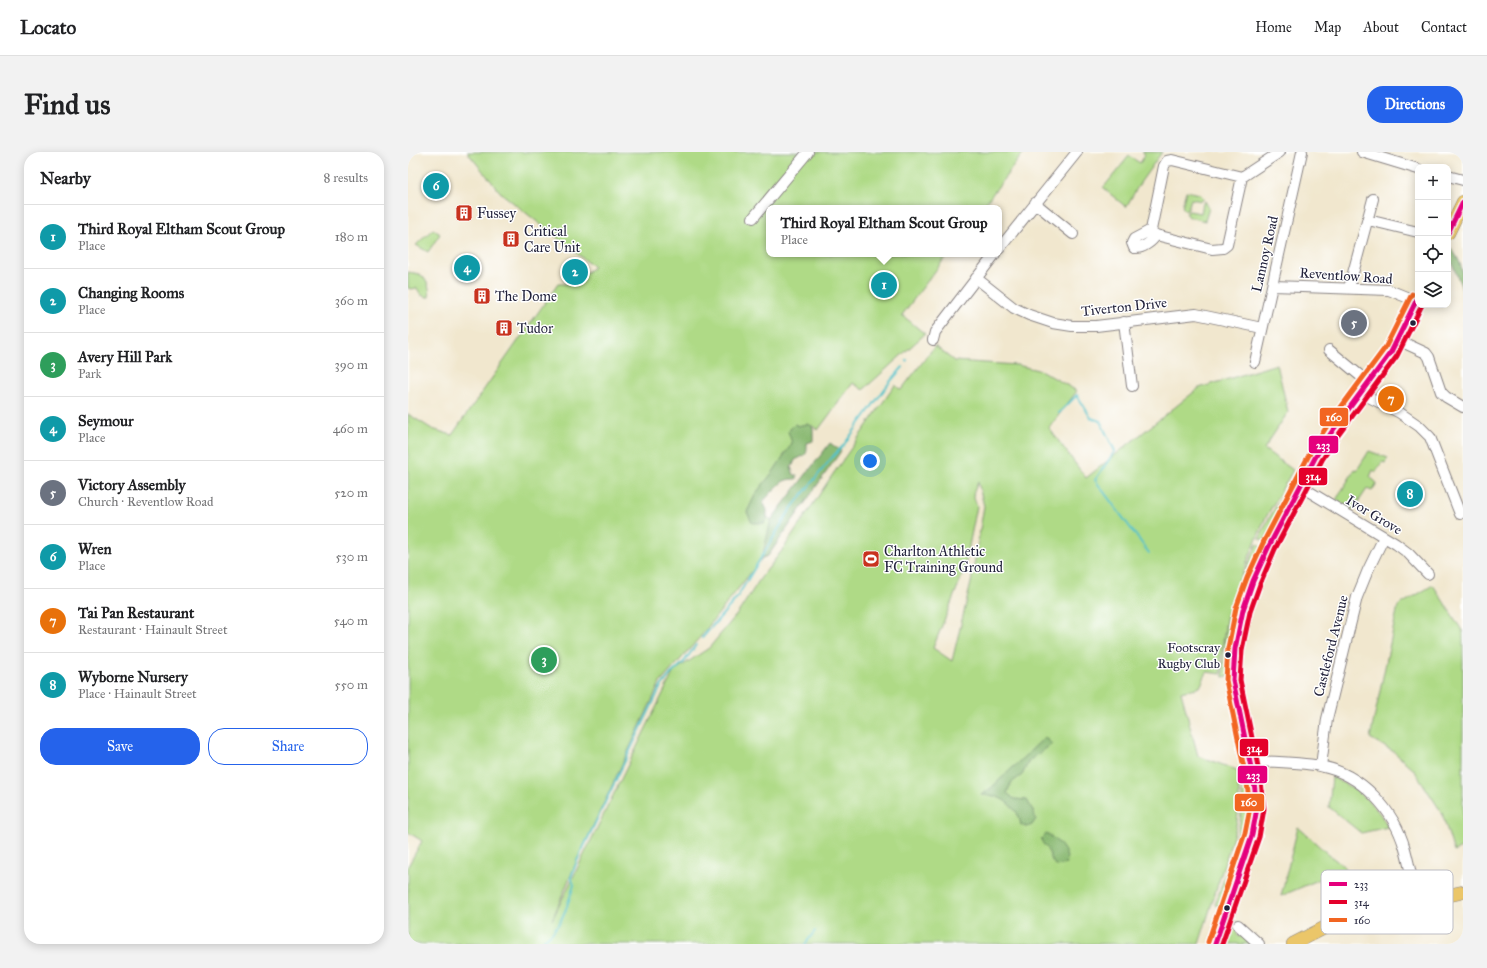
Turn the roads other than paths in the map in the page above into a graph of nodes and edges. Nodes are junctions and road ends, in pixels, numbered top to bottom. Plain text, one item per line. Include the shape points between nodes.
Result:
1 (808, 152) edge
2 (1077, 152) edge
3 (1280, 152) edge
4 (1302, 152) edge
5 (1362, 152) edge
6 (1415, 168) edge
7 (1242, 177) junction
8 (1451, 177) edge
9 (1463, 180) edge
10 (1373, 199) dead end
11 (1463, 202) edge
12 (1036, 203) junction
13 (753, 218) dead end
14 (1368, 220) junction
15 (1451, 227) edge
16 (1415, 231) edge
17 (1073, 234) dead end
18 (1002, 245) edge
19 (993, 257) edge
20 (976, 278) junction
21 (1273, 286) junction
22 (1349, 288) junction
23 (1415, 298) edge
24 (1415, 303) edge
25 (1124, 322) junction
26 (1262, 328) junction
27 (934, 340) dead end
28 (1398, 340) junction
29 (1329, 350) dead end
30 (1256, 362) dead end
31 (1132, 386) dead end
32 (1365, 388) junction
33 (1463, 407) edge
34 (1300, 486) junction
35 (1460, 514) dead end
36 (1384, 537) junction
37 (1428, 574) dead end
38 (1251, 761) junction
39 (1320, 766) junction
40 (1410, 870) edge
41 (1463, 892) edge
42 (1453, 894) edge
43 (1238, 925) dead end
44 (1321, 930) edge
45 (1215, 944) edge
46 (1259, 944) edge
47 (1293, 944) edge

1 - 13 street
2 - 12 street
3 - 7 street
4 - 21 street, Lannoy Road
5 - 6 street
7 - 7 street via 1172,160 1167,161 1153,233 1212,249 1223,248 1227,245
8 - 9 street
10 - 14 street
11 - 15 main road
12 - 17 street
12 - 18 street
14 - 16 street
14 - 22 street
19 - 20 street
20 - 25 street, Tiverton Drive via 1014,308 1053,323 1096,326
20 - 27 street via 935,332
21 - 22 street, Reventlow Road
21 - 26 street, Lannoy Road
22 - 23 street, Reventlow Road via 1389,290
24 - 28 main road
25 - 26 street, Tiverton Drive via 1196,314
25 - 31 street
26 - 30 street, Lannoy Road
28 - 32 main road
28 - 33 street via 1426,353 1441,392
29 - 32 street
32 - 34 main road via 1330,435
32 - 35 street via 1419,426 1430,437
34 - 36 street, Ivor Grove
34 - 38 main road via 1262,561 1238,629 1233,680
36 - 37 street, Ivor Grove via 1408,553
36 - 39 street, Castleford Avenue via 1357,597 1327,719
38 - 39 street
38 - 45 main road via 1256,796 1255,825
39 - 40 street via 1359,783 1374,795 1386,809 1395,826 1405,848
41 - 42 main road
43 - 46 street
44 - 47 main road

